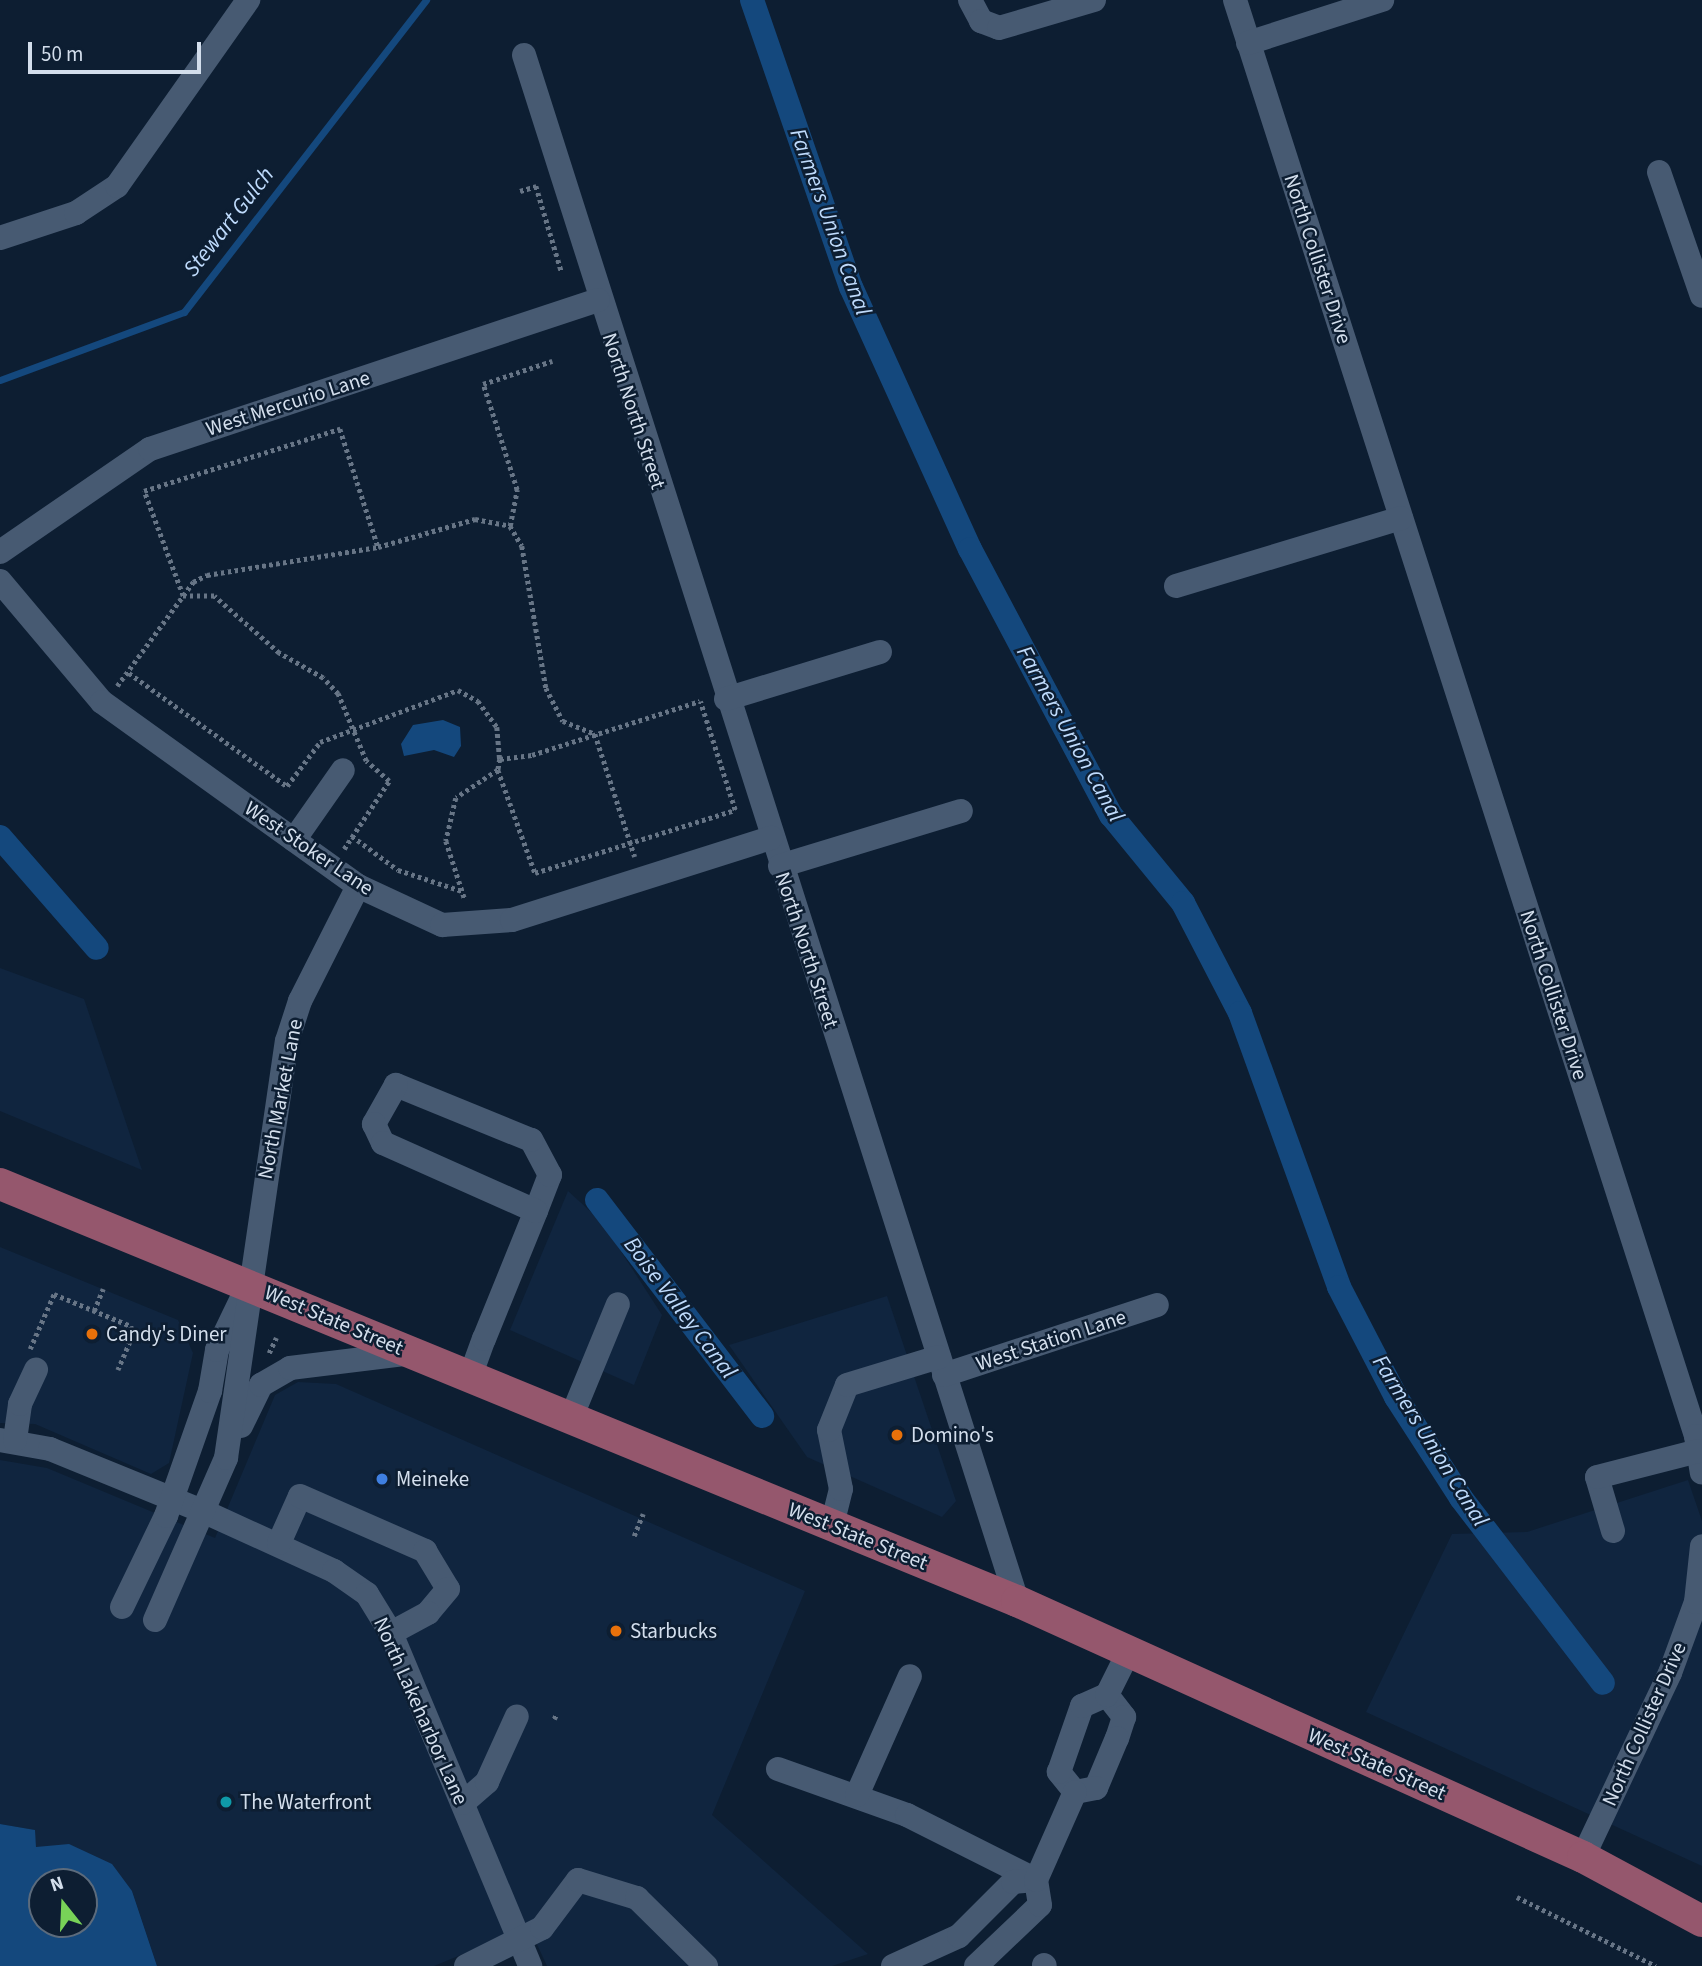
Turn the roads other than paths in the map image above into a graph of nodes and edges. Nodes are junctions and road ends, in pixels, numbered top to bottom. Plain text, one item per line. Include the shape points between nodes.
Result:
1 (248, 0) edge
2 (970, 0) edge
3 (1094, 0) edge
4 (1234, 0) edge
5 (1382, 0) edge
6 (1248, 44) junction
7 (524, 55) dead end
8 (1659, 172) dead end
9 (0, 238) edge
10 (1702, 296) edge
11 (598, 300) junction
12 (1401, 518) junction
13 (0, 552) edge
14 (0, 581) edge
15 (1176, 586) dead end
16 (880, 652) dead end
17 (726, 699) junction
18 (343, 770) dead end
19 (961, 811) dead end
20 (771, 838) junction
21 (295, 840) junction
22 (780, 866) junction
23 (358, 886) junction
24 (0, 1184) edge
25 (536, 1211) junction
26 (248, 1283) junction
27 (618, 1304) dead end
28 (1157, 1306) dead end
29 (414, 1353) junction
30 (31, 1365) road end
31 (942, 1366) junction
32 (471, 1374) junction
33 (571, 1418) junction
34 (8, 1440) edge
35 (226, 1458) junction
36 (1700, 1462) edge
37 (172, 1499) junction
38 (207, 1513) junction
39 (832, 1525) junction
40 (1613, 1531) dead end
41 (279, 1543) junction
42 (1702, 1546) edge
43 (1017, 1601) junction
44 (1699, 1604) edge
45 (122, 1607) dead end
46 (155, 1620) dead end
47 (391, 1633) junction
48 (1128, 1653) junction
49 (910, 1676) dead end
50 (1107, 1695) junction
51 (517, 1716) dead end
52 (778, 1769) dead end
53 (1075, 1792) junction
54 (857, 1795) junction
55 (463, 1803) junction
56 (1583, 1857) junction
57 (1036, 1880) junction
58 (1702, 1921) edge
59 (526, 1955) edge
60 (466, 1966) edge
61 (706, 1966) edge
62 (893, 1966) edge
63 (975, 1966) edge

1 - 9 street via 117,186 76,213
2 - 3 street via 981,20 999,28
4 - 6 street, North Collister Drive
5 - 6 street
6 - 12 street, North Collister Drive
7 - 11 street, North North Street
8 - 10 street
11 - 13 street, West Mercurio Lane via 150,449
11 - 17 street, North North Street
12 - 15 street
12 - 36 street, North Collister Drive
14 - 21 street, West Stoker Lane via 102,702
16 - 17 street
17 - 20 street, North North Street
18 - 21 street
19 - 22 street
20 - 22 street, North North Street
20 - 23 street, West Stoker Lane via 512,920 442,926
21 - 23 street, West Stoker Lane
22 - 31 street, North North Street
23 - 26 street, North Market Lane via 300,1001 287,1041
24 - 26 main road, West State Street
25 - 25 street via 383,1143 374,1124 396,1085 531,1140 550,1175
25 - 32 street
26 - 29 main road, West State Street
26 - 35 street via 247,1347
26 - 37 street via 217,1350 210,1391
27 - 33 street
28 - 31 street, West Station Lane
29 - 32 main road, West State Street
29 - 35 street via 281,1372 261,1385
30 - 34 street
31 - 39 street, West Station Lane via 847,1385 829,1430 841,1489
31 - 43 street, North North Street
32 - 33 main road, West State Street
33 - 39 main road, West State Street
34 - 37 street, North Lakeharbor Lane
35 - 38 street
36 - 40 street via 1597,1477
37 - 38 street, North Lakeharbor Lane
37 - 45 street
38 - 41 street, North Lakeharbor Lane
38 - 46 street
39 - 43 main road, West State Street
41 - 47 street, North Lakeharbor Lane via 367,1594
41 - 47 street via 300,1496 425,1550 448,1589 428,1613
42 - 44 street, North Collister Drive
43 - 48 main road, West State Street
44 - 56 street, North Collister Drive
47 - 55 street, North Lakeharbor Lane
48 - 50 street
48 - 56 main road, West State Street
49 - 54 street
50 - 53 street via 1082,1706 1059,1772
50 - 53 street via 1124,1717 1096,1788
51 - 55 street via 487,1782
52 - 54 street
53 - 57 street
54 - 57 street via 1007,1860
55 - 59 street, North Lakeharbor Lane
56 - 58 main road, West State Street
57 - 62 street via 1013,1882 959,1936
57 - 63 street via 1040,1905
59 - 60 street
59 - 61 street via 578,1880 637,1898

